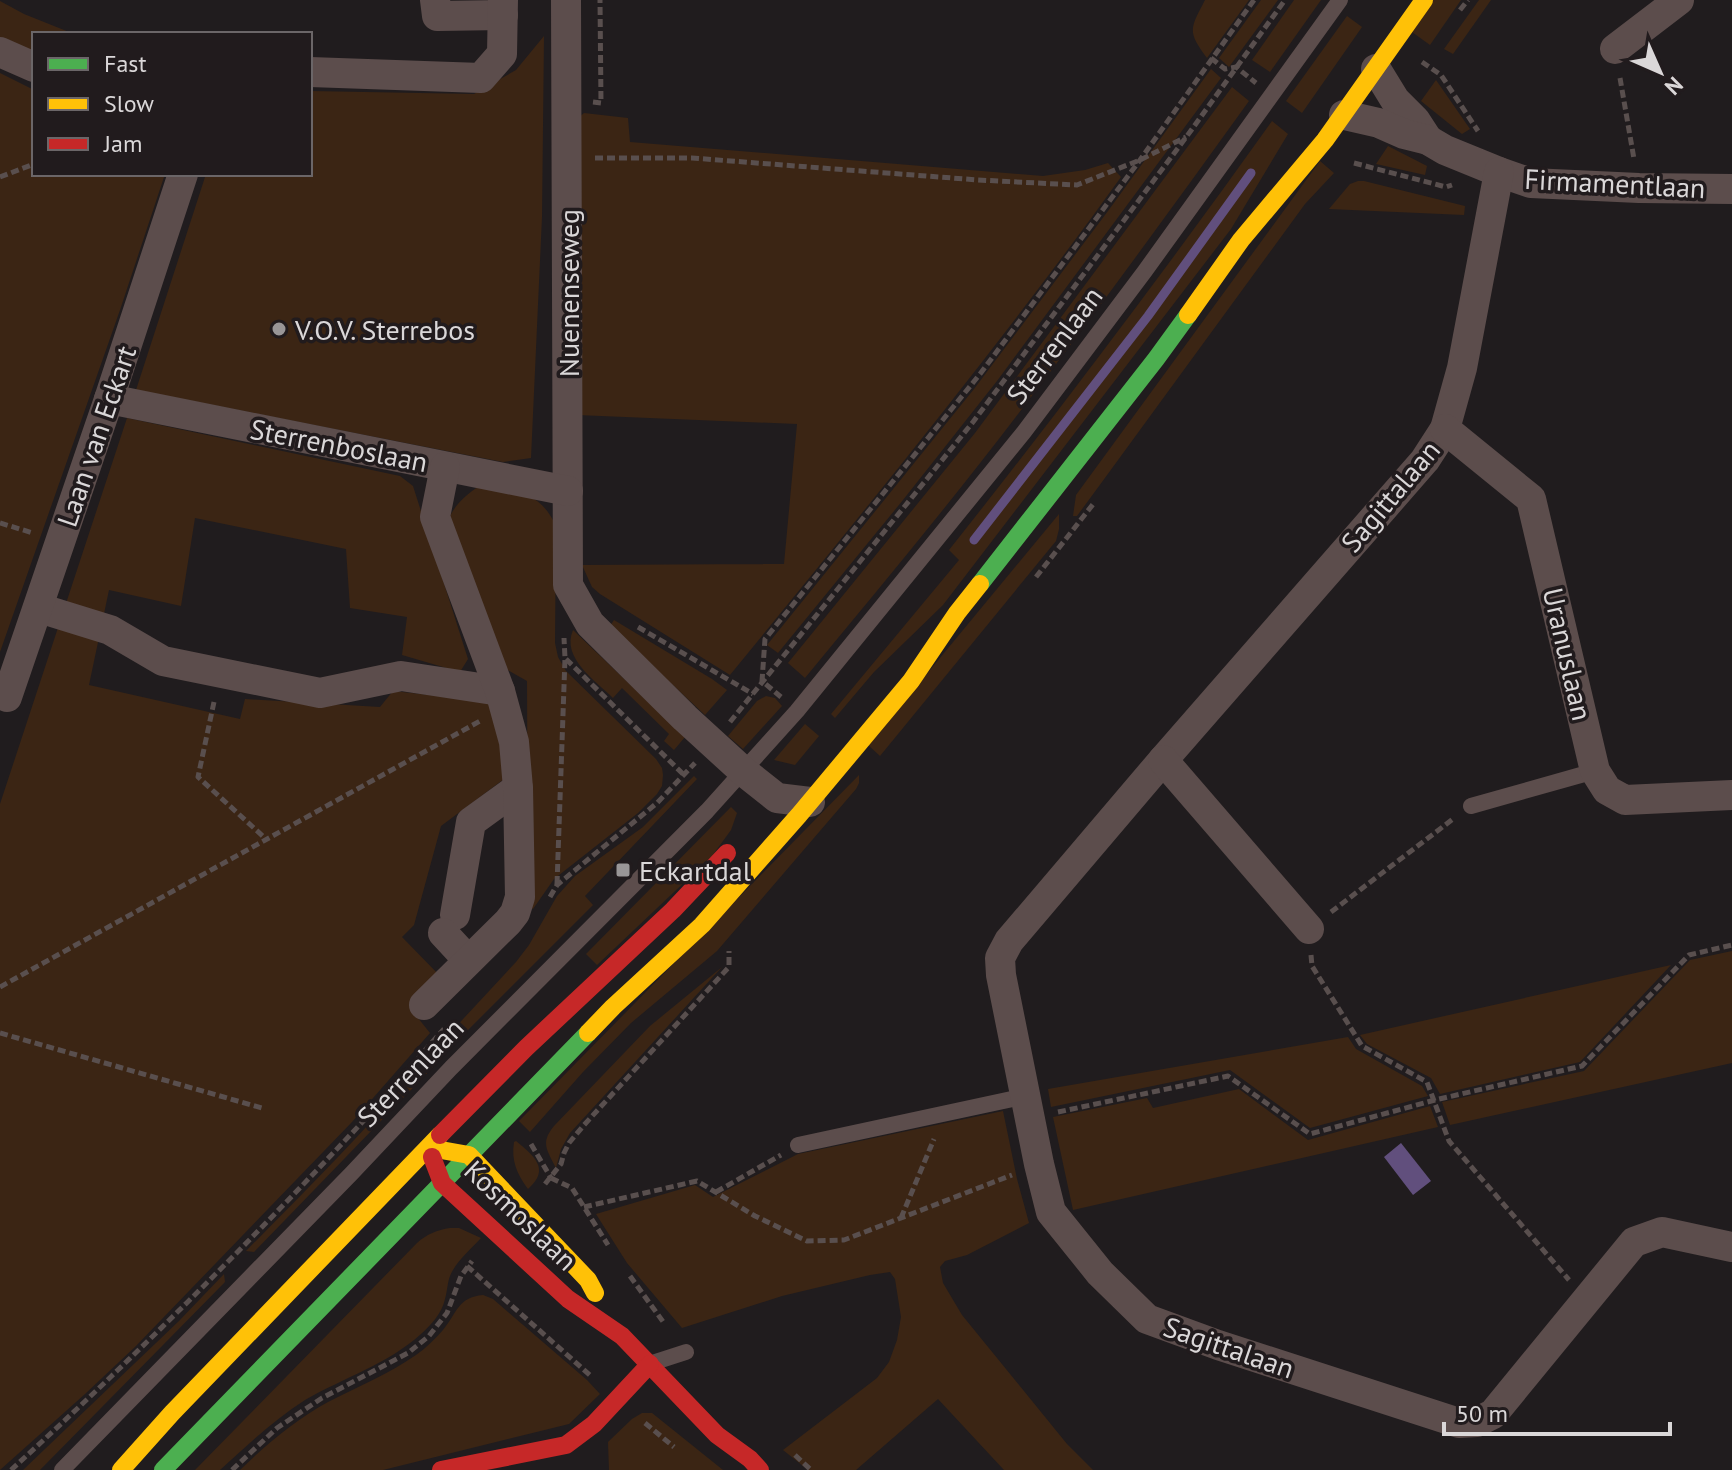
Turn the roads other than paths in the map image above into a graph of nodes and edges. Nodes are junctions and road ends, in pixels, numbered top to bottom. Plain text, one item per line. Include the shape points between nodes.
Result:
1 (435, 0) edge
2 (566, 0) edge
3 (1340, 0) edge
4 (1424, 0) edge
5 (1679, 0) edge
6 (503, 8) edge
7 (1615, 49) road end
8 (0, 52) edge
9 (32, 66) edge
10 (1376, 69) junction
11 (312, 72) edge
12 (1344, 115) junction
13 (1428, 140) junction
14 (1276, 171) dead end
15 (1499, 172) junction
16 (182, 176) edge
17 (1732, 189) edge
18 (1241, 240) junction
19 (109, 399) junction
20 (1445, 429) junction
21 (445, 467) junction
22 (568, 491) junction
23 (39, 608) junction
24 (957, 613) junction
25 (908, 650) dead end
26 (4, 695) edge
27 (503, 699) junction
28 (1163, 760) junction
29 (743, 771) junction
30 (1595, 771) junction
31 (518, 788) junction
32 (1732, 795) edge
33 (785, 798) junction
34 (1471, 806) road end
35 (738, 840) dead end
36 (1309, 929) road end
37 (468, 960) junction
38 (424, 1005) dead end
39 (1028, 1107) junction
40 (798, 1145) road end
41 (428, 1147) junction
42 (469, 1155) junction
43 (442, 1183) junction
44 (1732, 1247) edge
45 (622, 1336) junction
46 (686, 1352) dead end
47 (650, 1364) junction
48 (62, 1470) edge
49 (121, 1470) edge
50 (163, 1470) edge
51 (441, 1470) edge
52 (760, 1470) edge

1 - 6 street via 437,16
2 - 22 street, Nuenenseweg
3 - 29 lane, Sterrenlaan via 1024,432
4 - 10 main road
5 - 7 street
6 - 11 street via 502,54 481,78
8 - 9 street
10 - 12 main road
10 - 13 street, Firmamentlaan
12 - 13 street, Firmamentlaan
12 - 18 main road
13 - 15 street, Firmamentlaan
14 - 18 main road
15 - 17 street, Firmamentlaan via 1531,183
15 - 20 street, Sagittalaan via 1462,368
16 - 19 street, Laan van Eckart
18 - 24 main road via 1156,359
19 - 21 street, Sterrenboslaan
19 - 23 street, Laan van Eckart
20 - 28 street, Sagittalaan via 1425,460
20 - 30 street, Uranuslaan via 1531,499
21 - 22 street, Sterrenboslaan
21 - 27 street via 435,517
22 - 29 street, Nuenenseweg via 568,585 590,624
23 - 26 street, Laan van Eckart
23 - 27 street via 110,630 163,661 320,693 401,676
24 - 25 main road
24 - 33 main road via 911,681
27 - 31 street
28 - 36 street
28 - 39 street, Sagittalaan via 1000,958
29 - 33 street, Nuenenseweg
29 - 48 lane, Sterrenlaan
30 - 32 street via 1607,790 1625,800
30 - 34 lane
31 - 37 street via 520,897 508,922
31 - 37 street via 471,822 449,924
33 - 42 main road via 702,925 613,1007
35 - 41 main road
37 - 38 street
39 - 40 lane via 945,1113
39 - 44 street, Sagittalaan via 1051,1212 1100,1273 1147,1319 1459,1423 1493,1414 1634,1242 1662,1232
41 - 42 main road, Kosmoslaan
41 - 43 main road, Kosmoslaan
41 - 49 main road
42 - 43 main road
42 - 45 main road, Kosmoslaan via 588,1280
43 - 45 main road, Kosmoslaan via 568,1299
43 - 50 main road
45 - 47 main road, Kosmoslaan
46 - 47 lane
47 - 51 main road via 594,1424 566,1445
47 - 52 main road, Kosmoslaan via 717,1435

